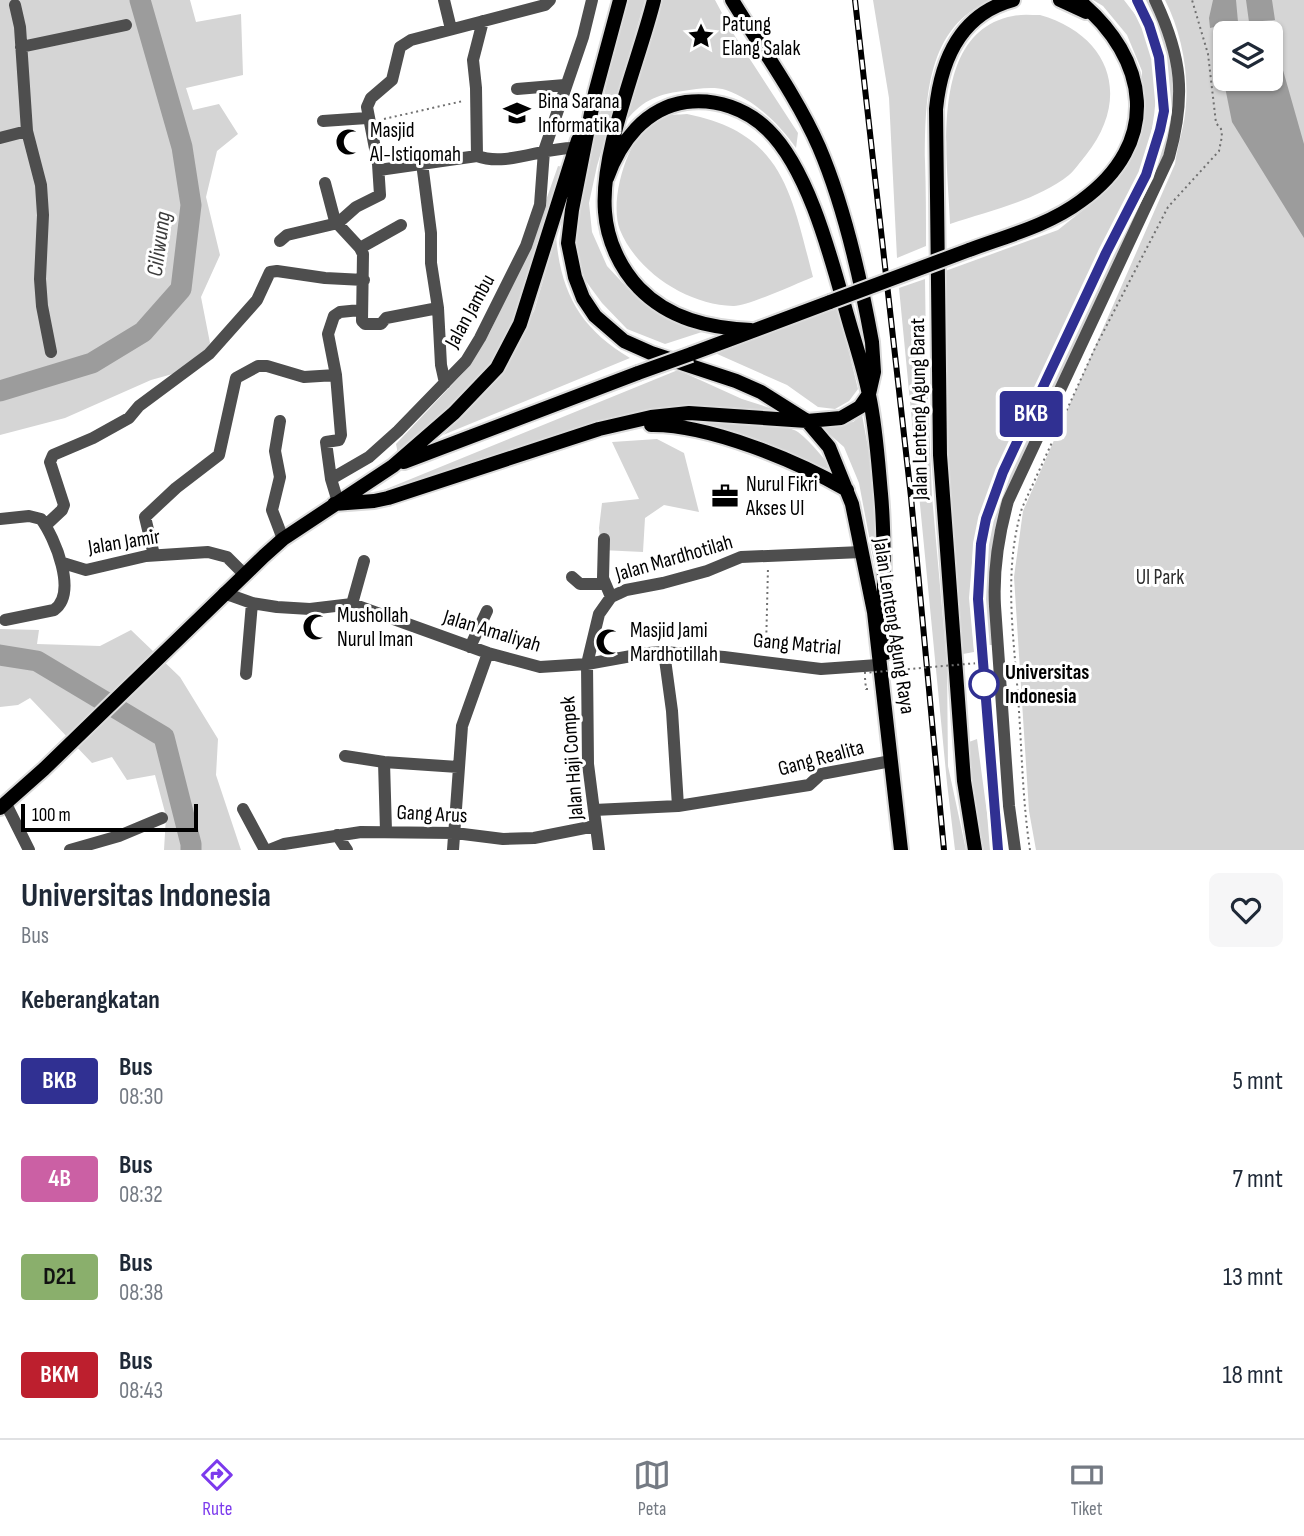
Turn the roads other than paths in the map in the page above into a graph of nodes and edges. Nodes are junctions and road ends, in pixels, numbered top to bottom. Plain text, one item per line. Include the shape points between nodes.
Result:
1 (444, 0) edge
2 (550, 0) edge
3 (592, 0) edge
4 (620, 0) edge
5 (654, 0) edge
6 (732, 0) edge
7 (1013, 0) edge
8 (1060, 0) edge
9 (1079, 0) edge
10 (1137, 0) edge
11 (1155, 0) edge
12 (15, 5) dead end
13 (484, 21) junction
14 (126, 25) dead end
15 (1105, 25) junction
16 (451, 29) junction
17 (21, 47) junction
18 (565, 85) junction
19 (517, 89) dead end
20 (595, 93) junction
21 (368, 120) junction
22 (323, 121) dead end
23 (27, 131) junction
24 (0, 138) edge
25 (575, 148) junction
26 (544, 151) junction
27 (477, 156) junction
28 (422, 163) junction
29 (379, 170) junction
30 (607, 178) junction
31 (326, 183) dead end
32 (338, 223) junction
33 (401, 225) dead end
34 (280, 241) dead end
35 (360, 248) junction
36 (364, 279) junction
37 (438, 308) junction
38 (360, 310) junction
39 (751, 330) junction
40 (51, 352) dead end
41 (336, 375) junction
42 (444, 383) junction
43 (869, 394) junction
44 (280, 421) dead end
45 (807, 421) junction
46 (567, 439) junction
47 (393, 466) junction
48 (331, 479) junction
49 (847, 490) junction
50 (336, 503) junction
51 (0, 519) edge
52 (46, 525) junction
53 (283, 539) junction
54 (604, 539) dead end
55 (862, 552) junction
56 (154, 555) junction
57 (364, 561) dead end
58 (63, 563) junction
59 (244, 574) junction
60 (572, 577) dead end
61 (605, 584) junction
62 (224, 593) junction
63 (611, 597) junction
64 (252, 603) junction
65 (352, 604) junction
66 (487, 611) dead end
67 (5, 620) dead end
68 (470, 647) junction
69 (488, 653) junction
70 (664, 653) junction
71 (587, 664) junction
72 (878, 665) junction
73 (246, 674) dead end
74 (1002, 696) junction
75 (985, 698) junction
76 (888, 728) junction
77 (345, 757) dead end
78 (891, 761) junction
79 (384, 762) junction
80 (458, 767) junction
81 (3, 806) edge
82 (678, 806) junction
83 (243, 809) dead end
84 (594, 810) junction
85 (162, 818) dead end
86 (595, 826) junction
87 (386, 831) junction
88 (455, 833) junction
89 (337, 835) junction
90 (29, 850) edge
91 (70, 850) edge
92 (267, 850) edge
93 (347, 850) edge
94 (453, 850) edge
95 (599, 850) edge
96 (901, 850) edge
97 (975, 850) edge
98 (998, 850) edge
99 (1015, 850) edge

1 - 16 street
2 - 13 street
3 - 18 street, Jalan Jambu
4 - 20 main road
5 - 30 main road via 612,145
6 - 43 main road via 800,110 831,177 872,342 874,372
7 - 97 main road, Jalan Lenteng Agung Barat via 976,17 958,38 942,73 936,124 941,482 964,781
8 - 15 main road
9 - 15 main road
10 - 75 street via 1159,57 1164,111 1160,130 1146,175 1003,472 986,519 978,599
11 - 74 street via 1178,62 1181,106 1176,134 1158,183 1008,501 996,547 994,580
12 - 17 street
13 - 16 street
13 - 27 street via 473,60
14 - 17 street
15 - 39 main road, bridge via 1128,60 1137,92 1134,125 1122,155 1100,185 1045,221
16 - 21 street via 400,47 392,80 369,101
17 - 23 street
18 - 19 street
18 - 26 street, Jalan Jambu
20 - 25 main road
20 - 45 main road, Jalan Lenteng Agung Raya via 568,233 572,267 589,307 631,345 736,380
21 - 22 street
21 - 29 street
23 - 24 street
23 - 40 street via 41,185 40,279
25 - 26 street
25 - 47 main road via 507,352 470,398
26 - 27 street via 488,160
26 - 42 street, Jalan Jambu via 540,205 526,246 480,338
27 - 28 street
28 - 29 street
28 - 37 street
29 - 32 street via 380,195
30 - 39 main road via 609,234 618,258 638,286 684,318
30 - 43 main road via 628,136 652,115 673,105 713,102 762,124 785,149 806,189
31 - 32 street
32 - 34 street via 287,235
32 - 35 street
33 - 35 street
35 - 36 street
36 - 38 street
36 - 52 street via 270,272 257,300 209,354 129,418 52,455 50,462 64,505
37 - 38 street via 386,318 381,324 365,324
37 - 42 street
38 - 41 street via 332,318 328,337
39 - 47 main road, bridge
41 - 48 street via 341,437 326,442
41 - 56 street via 304,377 258,366 236,378 219,456 145,516
42 - 48 street, Jalan Jambu via 369,457
43 - 45 main road via 848,415
43 - 76 main road via 884,517
44 - 53 street via 275,451 280,477 272,510
45 - 46 main road via 669,415
45 - 49 main road, Jalan Lenteng Agung Raya via 829,447
46 - 49 main road via 652,424 686,427 776,456
46 - 50 main road via 388,498
47 - 50 main road
48 - 50 street
49 - 55 main road, Jalan Lenteng Agung Raya
50 - 53 main road
51 - 52 street via 36,516
52 - 58 street
53 - 59 main road
54 - 61 street
55 - 63 street, Jalan Mardhotilah via 741,557
55 - 72 main road, Jalan Lenteng Agung Raya
56 - 58 street, Jalan Jamir via 86,570
56 - 59 street, Jalan Jamir via 219,554
57 - 65 street
58 - 67 street, Jalan Jamir via 66,594 59,606
59 - 62 main road
60 - 61 street via 580,584
61 - 63 street
62 - 64 street, Jalan Amaliyah
62 - 81 main road
63 - 71 street, Jalan Mardhotilah via 599,614
64 - 65 street, Jalan Amaliyah via 310,609
64 - 73 street
65 - 68 street, Jalan Amaliyah
66 - 68 street
68 - 69 street, Jalan Amaliyah
69 - 71 street, Jalan Amaliyah via 540,667
69 - 80 street via 462,726
70 - 71 street, Gang Matrial
70 - 72 street, Gang Matrial via 821,668
70 - 82 street
71 - 84 street, Jalan Haji Compek via 586,740
72 - 76 main road, Jalan Lenteng Agung Raya
74 - 75 street
74 - 99 street
75 - 98 street
76 - 78 main road, Jalan Lenteng Agung Raya
77 - 79 street
78 - 82 street, Gang Realita via 821,774 809,785
78 - 96 main road, Jalan Lenteng Agung Raya
79 - 80 street
79 - 87 street
80 - 88 street
81 - 90 street
82 - 84 street, Gang Realita
83 - 92 street
84 - 86 street, Jalan Haji Compek
85 - 91 street
86 - 88 street, Gang Arus via 534,838
86 - 95 street, Jalan Haji Compek
87 - 88 street, Gang Arus
87 - 89 street, Gang Arus
88 - 94 street
89 - 92 street, Gang Arus
89 - 93 street

